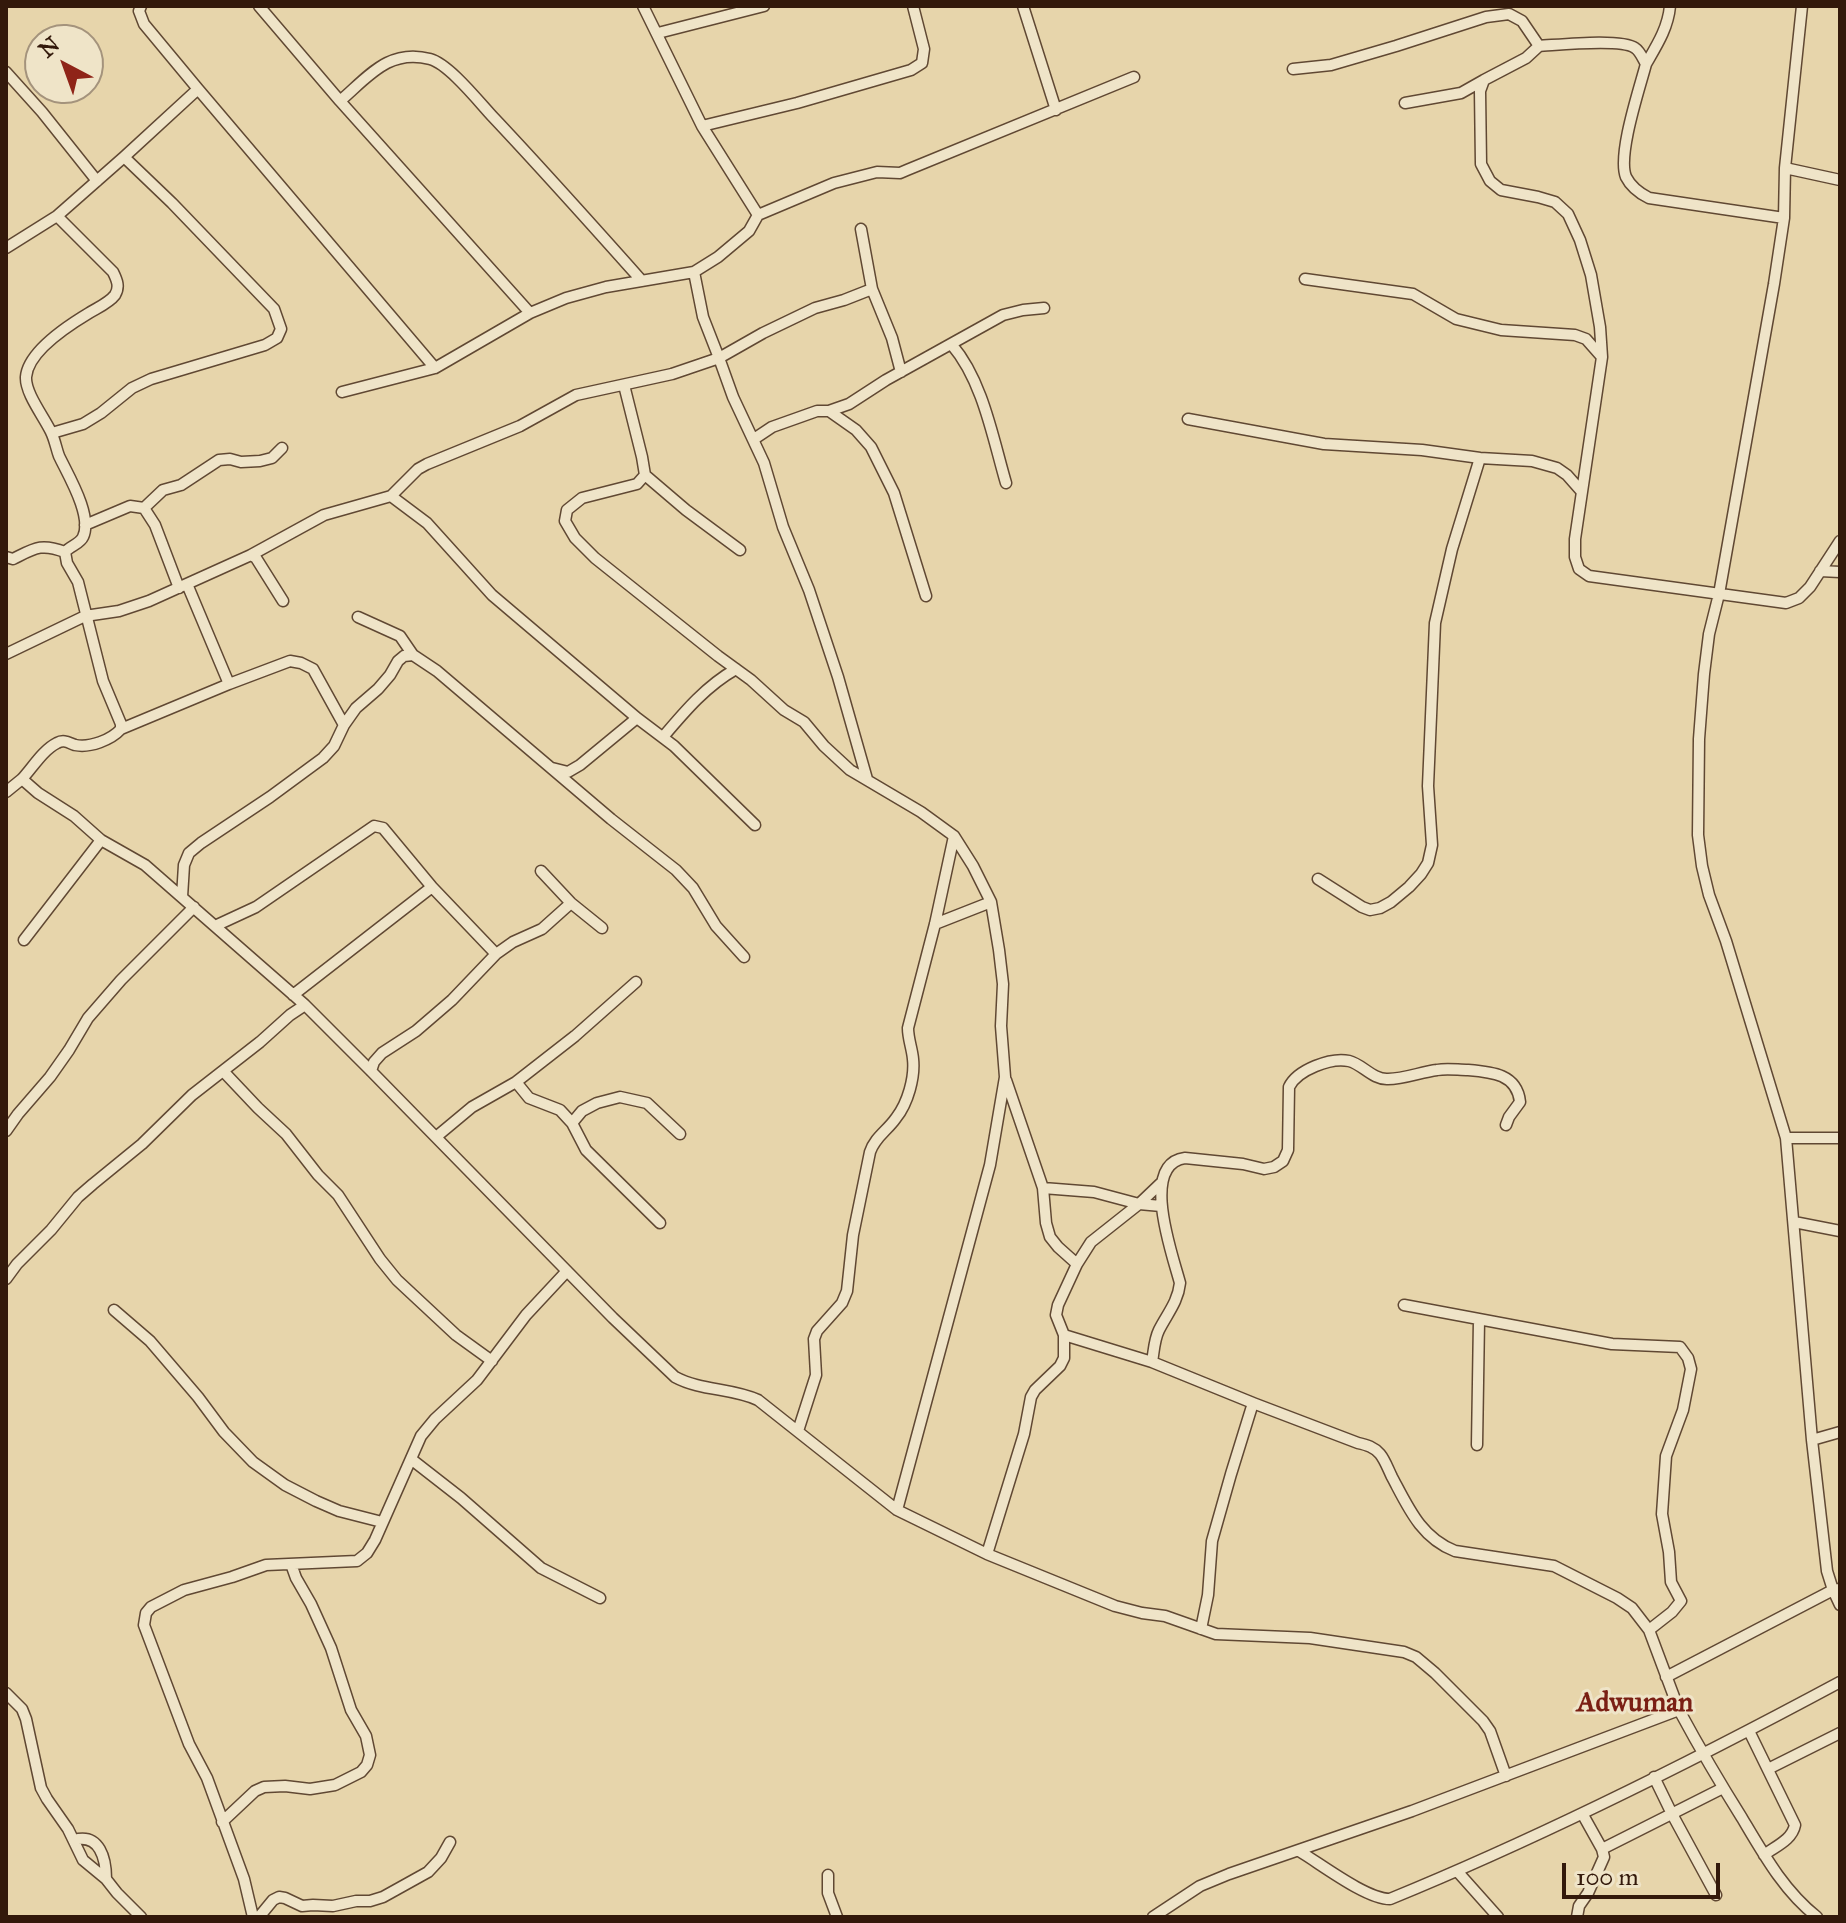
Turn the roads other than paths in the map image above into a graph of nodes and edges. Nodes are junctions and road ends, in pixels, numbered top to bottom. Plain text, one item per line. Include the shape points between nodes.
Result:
1 (141, 6) edge
2 (259, 6) edge
3 (643, 6) edge
4 (764, 6) edge
5 (913, 6) edge
6 (1023, 6) edge
7 (1670, 6) edge
8 (1802, 6) edge
9 (658, 33) junction
10 (1539, 46) junction
11 (1646, 64) junction
12 (1293, 69) dead end
13 (6, 72) edge
14 (1134, 77) dead end
15 (1484, 80) junction
16 (198, 89) junction
17 (340, 101) junction
18 (1405, 103) dead end
19 (1056, 110) junction
20 (702, 126) junction
21 (124, 157) junction
22 (1785, 168) junction
23 (1840, 180) edge
24 (97, 181) junction
25 (758, 215) junction
26 (57, 216) junction
27 (1784, 218) junction
28 (861, 229) dead end
29 (6, 248) edge
30 (694, 272) junction
31 (1305, 279) dead end
32 (642, 281) junction
33 (872, 289) junction
34 (1044, 308) dead end
35 (530, 313) junction
36 (952, 345) junction
37 (1602, 357) junction
38 (719, 358) junction
39 (435, 368) junction
40 (901, 372) junction
41 (624, 385) junction
42 (342, 392) dead end
43 (829, 411) junction
44 (1188, 419) dead end
45 (52, 433) junction
46 (754, 439) junction
47 (282, 448) dead end
48 (1480, 458) junction
49 (645, 475) junction
50 (1006, 483) dead end
51 (1582, 492) junction
52 (391, 496) junction
53 (144, 508) junction
54 (85, 525) junction
55 (1840, 541) edge
56 (740, 550) dead end
57 (65, 552) junction
58 (251, 555) junction
59 (6, 557) edge
60 (1820, 571) junction
61 (1840, 572) edge
62 (183, 586) junction
63 (1719, 594) junction
64 (926, 596) dead end
65 (283, 601) dead end
66 (85, 616) junction
67 (358, 617) dead end
68 (6, 654) edge
69 (413, 655) junction
70 (736, 669) junction
71 (229, 684) junction
72 (637, 718) junction
73 (344, 725) junction
74 (121, 729) junction
75 (663, 737) junction
76 (550, 768) junction
77 (22, 779) junction
78 (867, 779) junction
79 (6, 792) edge
80 (755, 825) dead end
81 (954, 836) junction
82 (101, 840) junction
83 (541, 871) dead end
84 (1318, 879) dead end
85 (432, 887) junction
86 (182, 897) junction
87 (991, 902) junction
88 (571, 903) junction
89 (194, 907) junction
90 (935, 924) junction
91 (215, 926) junction
92 (602, 928) dead end
93 (24, 940) dead end
94 (496, 954) junction
95 (744, 957) dead end
96 (636, 982) dead end
97 (293, 995) junction
98 (305, 1005) junction
99 (223, 1071) junction
100 (371, 1071) junction
101 (1005, 1077) junction
102 (516, 1082) junction
103 (572, 1123) junction
104 (1506, 1125) dead end
105 (6, 1131) edge
106 (680, 1134) dead end
107 (436, 1137) junction
108 (1786, 1138) junction
109 (1840, 1138) edge
110 (1161, 1183) junction
111 (1043, 1188) junction
112 (1139, 1204) junction
113 (1161, 1206) junction
114 (1794, 1222) junction
115 (660, 1223) dead end
116 (1840, 1231) edge
117 (1077, 1264) junction
118 (567, 1271) junction
119 (6, 1279) edge
120 (1404, 1305) dead end
121 (114, 1310) dead end
122 (1479, 1320) junction
123 (1064, 1335) junction
124 (492, 1361) junction
125 (1152, 1362) junction
126 (1253, 1403) junction
127 (798, 1431) junction
128 (1840, 1432) edge
129 (1812, 1440) junction
130 (1477, 1445) dead end
131 (411, 1459) junction
132 (897, 1510) junction
133 (382, 1522) junction
134 (987, 1554) junction
135 (291, 1564) junction
136 (1836, 1589) edge
137 (600, 1598) dead end
138 (1840, 1605) edge
139 (1201, 1629) junction
140 (1649, 1630) junction
141 (1666, 1677) junction
142 (1840, 1682) edge
143 (6, 1693) edge
144 (1679, 1710) junction
145 (1749, 1731) junction
146 (1840, 1733) edge
147 (1702, 1753) junction
148 (1768, 1769) junction
149 (1506, 1776) junction
150 (1654, 1777) junction
151 (1723, 1788) junction
152 (1672, 1814) junction
153 (1583, 1815) junction
154 (222, 1822) junction
155 (74, 1840) junction
156 (450, 1842) dead end
157 (1602, 1849) junction
158 (1299, 1851) junction
159 (1764, 1855) junction
160 (1457, 1871) junction
161 (828, 1875) dead end
162 (106, 1879) junction
163 (1716, 1895) dead end
164 (141, 1917) edge
165 (256, 1917) edge
166 (837, 1917) edge
167 (1153, 1917) edge
168 (1498, 1917) edge
169 (1577, 1917) edge
170 (1817, 1917) edge

1 - 16 street via 144,24
2 - 17 street
3 - 9 street
4 - 9 street
5 - 20 street via 924,49 922,63 911,70
6 - 19 street
7 - 11 street
8 - 22 street
9 - 20 street
10 - 11 street via 1630,46
10 - 12 street via 1522,21 1509,14 1331,65
10 - 15 street
11 - 27 street via 1624,162 1638,193
13 - 24 street
14 - 19 street
15 - 18 street via 1461,93
15 - 37 street via 1481,164 1501,190 1555,202 1568,214 1591,275
16 - 21 street
16 - 39 street
17 - 32 street via 394,59 438,63
17 - 35 street
19 - 25 street via 900,173 877,172 834,183
20 - 25 street
21 - 24 street
21 - 45 street via 274,309 281,329 265,345 151,379 83,424
22 - 23 street
22 - 27 street
24 - 26 street
25 - 30 street via 749,231
26 - 29 street
26 - 45 street via 113,272 118,288 111,299 41,348 28,367 25,380
27 - 63 street
28 - 33 street
30 - 32 street
30 - 38 street
31 - 37 street via 1413,294 1456,319 1501,330 1575,335
32 - 35 street via 579,294
33 - 38 street via 815,308
33 - 40 street
34 - 36 street via 1003,315
35 - 39 street
36 - 40 street
36 - 50 street via 979,392
37 - 51 street
38 - 41 street
38 - 46 street
39 - 42 street
40 - 43 street
41 - 49 street
41 - 52 street via 576,395 520,426 427,464
43 - 46 street via 772,427
43 - 64 street via 871,447 894,493
44 - 48 street via 1324,444
45 - 54 street
46 - 78 street via 809,590
47 - 53 street via 260,461 219,460 181,485 163,490
48 - 51 street via 1557,468
48 - 84 street via 1435,623 1428,863 1391,902 1370,910
49 - 56 street
49 - 70 street via 637,484 582,498 567,510 565,521 595,558
51 - 63 street via 1575,539 1579,569 1589,576
52 - 58 street via 324,515
52 - 72 street via 427,523 492,595
53 - 54 street via 130,506
53 - 62 street
54 - 57 street via 81,541
55 - 60 street
57 - 59 street via 36,547 13,559
57 - 66 street
58 - 62 street
58 - 65 street
60 - 61 street
60 - 63 street via 1799,598 1786,603
62 - 66 street via 119,611
62 - 71 street
63 - 108 street via 1701,705 1698,835 1702,866
66 - 68 street
66 - 74 street
67 - 69 street via 400,636
69 - 73 street via 398,661
69 - 76 street
70 - 75 street via 714,682
70 - 78 street via 804,722 844,765
71 - 73 street via 290,661 301,663 313,669
71 - 74 street
72 - 75 street
72 - 76 street via 568,772
73 - 86 street via 323,758 189,853
74 - 77 street via 90,746 58,742
75 - 80 street
76 - 95 street via 676,870
77 - 79 street
77 - 82 street
78 - 81 street
81 - 87 street
81 - 90 street
82 - 86 street via 145,865
82 - 93 street
83 - 88 street
85 - 91 street via 383,828 374,826 256,907
85 - 94 street
85 - 97 street
86 - 89 street
87 - 90 street
87 - 101 street via 1003,984
88 - 92 street
88 - 94 street via 542,929
89 - 91 street
89 - 105 street via 88,1018
90 - 127 street via 908,1028 912,1079 897,1117 870,1152 847,1291 814,1339 816,1375
91 - 97 street
94 - 100 street via 452,1000 382,1053
96 - 102 street
97 - 98 street
98 - 99 street
98 - 100 street
99 - 119 street via 78,1197
99 - 124 street via 338,1195 397,1280
100 - 107 street
101 - 111 street
101 - 132 street via 990,1165
102 - 103 street via 529,1098 560,1110
102 - 107 street via 472,1107
103 - 106 street via 582,1111 620,1097 647,1103
103 - 115 street via 586,1150
104 - 110 street via 1520,1102 1519,1092 1494,1072 1442,1069 1386,1080 1350,1061 1336,1060 1292,1080 1283,1161 1264,1169 1177,1159
107 - 118 street
108 - 109 street
108 - 114 street
110 - 112 street
110 - 113 street
111 - 112 street via 1094,1192
111 - 117 street via 1050,1237
112 - 113 street
112 - 117 street via 1091,1242
113 - 125 street via 1180,1283 1156,1335
114 - 116 street
114 - 129 street
117 - 123 street via 1056,1315
118 - 124 street
118 - 127 street via 675,1377 744,1393
120 - 122 street
121 - 133 street via 150,1341 253,1462 316,1501
122 - 130 street
122 - 140 street via 1612,1344 1680,1347 1688,1358 1691,1369 1683,1410 1666,1456 1662,1514 1671,1582 1681,1601
123 - 125 street
123 - 134 street via 1060,1366 1031,1397
124 - 131 street via 435,1419
125 - 126 street
126 - 139 street via 1212,1541
126 - 140 street via 1372,1446 1427,1535 1446,1548 1554,1566 1632,1608
127 - 132 street
128 - 129 street
129 - 136 street via 1827,1571
131 - 133 street
131 - 137 street via 541,1568
132 - 134 street
133 - 135 street via 367,1553 357,1561
134 - 139 street via 1115,1606
135 - 154 street via 266,1565 184,1590 151,1607 144,1619
135 - 154 street via 331,1648 370,1755 361,1772 335,1785 255,1791
136 - 138 street
136 - 141 street
139 - 149 street via 1236,1636 1310,1638 1416,1657 1483,1721
140 - 141 street
141 - 144 street
142 - 145 street
143 - 155 street via 22,1709 41,1788
144 - 147 street
144 - 149 street
145 - 147 street
145 - 148 street
146 - 148 street
147 - 150 street
147 - 151 street
148 - 159 street via 1795,1825 1790,1837
149 - 158 street
150 - 152 street
150 - 153 street
151 - 152 street
151 - 159 street
152 - 157 street
152 - 163 street
153 - 157 street
153 - 160 street
154 - 165 street
155 - 162 street via 83,1860
155 - 162 street via 88,1840 103,1852
156 - 165 street via 428,1872 383,1897 302,1906 279,1897
157 - 169 street via 1604,1857
158 - 160 street via 1383,1899
158 - 167 street via 1200,1886
159 - 170 street via 1783,1884
160 - 168 street
161 - 166 street
162 - 164 street

